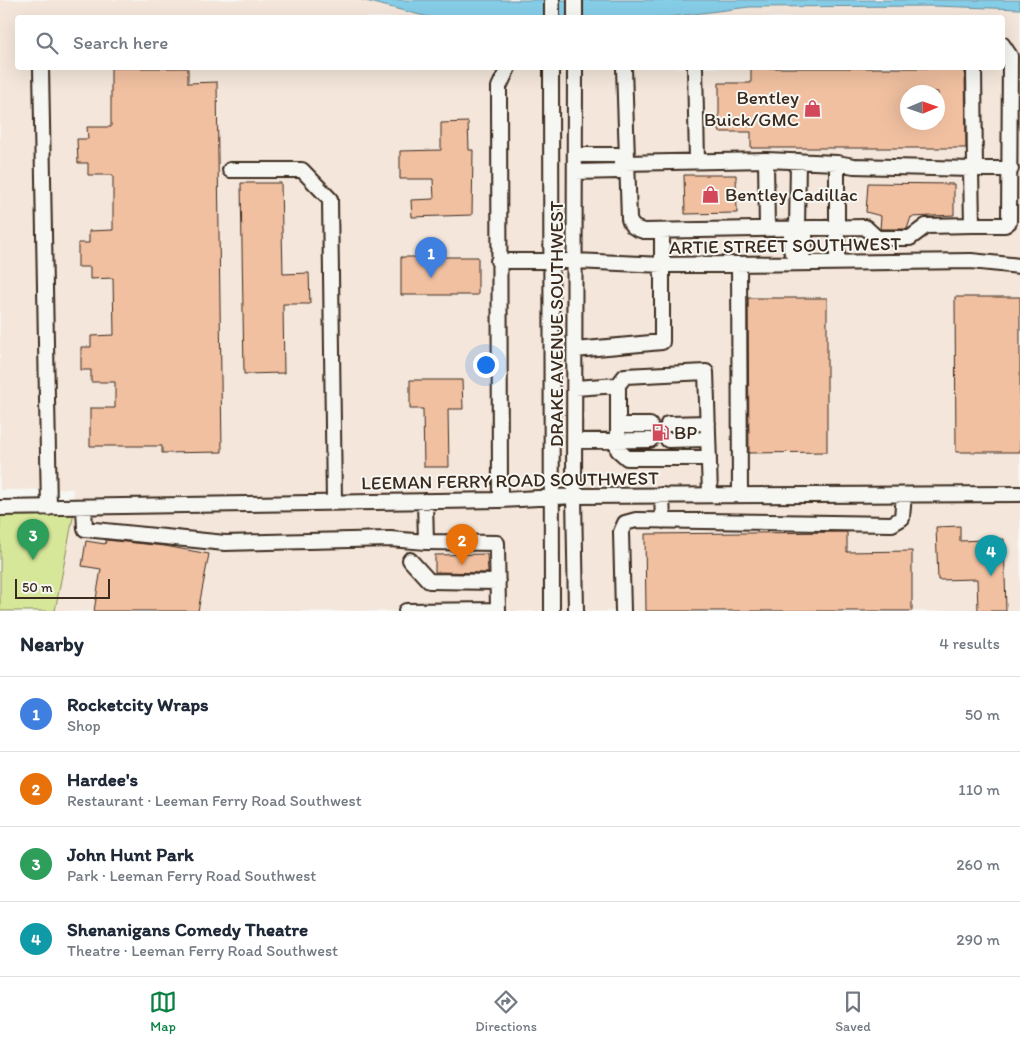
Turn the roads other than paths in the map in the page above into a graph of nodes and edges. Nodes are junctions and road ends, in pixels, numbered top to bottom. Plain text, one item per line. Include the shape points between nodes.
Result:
1 (552, 0) edge
2 (575, 0) edge
3 (552, 15) edge
4 (575, 15) edge
5 (1005, 48) edge
6 (41, 70) edge
7 (507, 70) edge
8 (551, 70) edge
9 (575, 70) edge
10 (624, 70) edge
11 (695, 70) edge
12 (974, 70) edge
13 (575, 155) junction
14 (766, 160) junction
15 (697, 161) junction
16 (798, 161) junction
17 (626, 163) junction
18 (837, 163) junction
19 (973, 169) junction
20 (1011, 169) junction
21 (230, 170) dead end
22 (575, 172) junction
23 (972, 225) junction
24 (837, 228) junction
25 (767, 229) junction
26 (797, 229) junction
27 (662, 230) junction
28 (798, 259) junction
29 (575, 260) junction
30 (498, 261) junction
31 (551, 262) junction
32 (837, 263) junction
33 (739, 264) junction
34 (663, 265) junction
35 (1020, 266) edge
36 (575, 350) junction
37 (618, 385) junction
38 (575, 388) junction
39 (708, 423) junction
40 (650, 424) dead end
41 (668, 424) dead end
42 (618, 425) junction
43 (708, 439) junction
44 (618, 440) junction
45 (650, 440) dead end
46 (668, 440) dead end
47 (574, 441) junction
48 (709, 458) junction
49 (710, 494) junction
50 (1020, 494) edge
51 (662, 495) junction
52 (740, 495) junction
53 (904, 495) junction
54 (551, 496) junction
55 (574, 496) junction
56 (500, 500) junction
57 (334, 501) junction
58 (426, 501) junction
59 (84, 507) junction
60 (0, 508) edge
61 (49, 508) junction
62 (663, 521) junction
63 (426, 542) junction
64 (410, 560) dead end
65 (498, 582) junction
66 (498, 610) edge
67 (406, 611) edge
68 (552, 611) edge
69 (576, 611) edge
70 (623, 611) edge

1 - 3 street
2 - 4 street
5 - 20 street via 1010,56
6 - 61 street
7 - 30 street via 499,87
8 - 31 street, DRAKE AVENUE SOUTHWEST
9 - 13 street, DRAKE AVENUE SOUTHWEST
10 - 17 street
11 - 15 street
12 - 19 street
13 - 17 street via 618,155
13 - 22 street, DRAKE AVENUE SOUTHWEST
14 - 15 street
14 - 16 street
14 - 25 street
15 - 17 street
16 - 18 street
16 - 26 street
17 - 22 street via 619,170
17 - 27 street via 630,224 644,231
18 - 19 street
18 - 24 street
19 - 20 street
19 - 23 street
20 - 23 street via 1009,222 1005,225
21 - 57 street via 302,170 330,199
22 - 29 street, DRAKE AVENUE SOUTHWEST
23 - 24 street via 926,226 910,238 878,238 865,228
24 - 26 street
24 - 32 street
25 - 26 street
25 - 27 street
26 - 28 street via 804,233 805,250
27 - 34 street
28 - 32 street, ARTIE STREET SOUTHWEST
28 - 33 street, ARTIE STREET SOUTHWEST
29 - 31 street, ARTIE STREET SOUTHWEST
29 - 34 street, ARTIE STREET SOUTHWEST
29 - 36 street, DRAKE AVENUE SOUTHWEST
30 - 31 street, ARTIE STREET SOUTHWEST
30 - 56 street
31 - 54 street, DRAKE AVENUE SOUTHWEST
32 - 35 street, ARTIE STREET SOUTHWEST via 971,262
33 - 34 street, ARTIE STREET SOUTHWEST
33 - 52 street
34 - 36 street via 662,342
36 - 38 street, DRAKE AVENUE SOUTHWEST
37 - 38 street
37 - 39 street via 624,376 706,372
37 - 42 street
38 - 47 street, DRAKE AVENUE SOUTHWEST
39 - 41 street
39 - 43 street
40 - 42 street
42 - 44 street
43 - 46 street
43 - 48 street
44 - 45 street
44 - 47 street
44 - 48 street via 618,450 627,458
47 - 55 street, DRAKE AVENUE SOUTHWEST
48 - 49 street
49 - 51 street, LEEMAN FERRY ROAD SOUTHWEST
49 - 52 street, LEEMAN FERRY ROAD SOUTHWEST
50 - 53 street, LEEMAN FERRY ROAD SOUTHWEST
51 - 55 street, LEEMAN FERRY ROAD SOUTHWEST
51 - 62 street
52 - 53 street, LEEMAN FERRY ROAD SOUTHWEST
53 - 62 street via 902,518 892,524
54 - 55 street, LEEMAN FERRY ROAD SOUTHWEST
54 - 56 street, LEEMAN FERRY ROAD SOUTHWEST
54 - 68 street, DRAKE AVENUE SOUTHWEST
55 - 69 street, DRAKE AVENUE SOUTHWEST
56 - 58 street, LEEMAN FERRY ROAD SOUTHWEST
57 - 58 street, LEEMAN FERRY ROAD SOUTHWEST
57 - 59 street, LEEMAN FERRY ROAD SOUTHWEST
58 - 63 street
59 - 61 street, LEEMAN FERRY ROAD SOUTHWEST
59 - 63 street via 85,529 225,543 390,539
60 - 61 street, LEEMAN FERRY ROAD SOUTHWEST
62 - 70 street via 625,523 621,532
63 - 65 street via 497,543
64 - 65 street via 429,581
65 - 66 street
66 - 67 street

